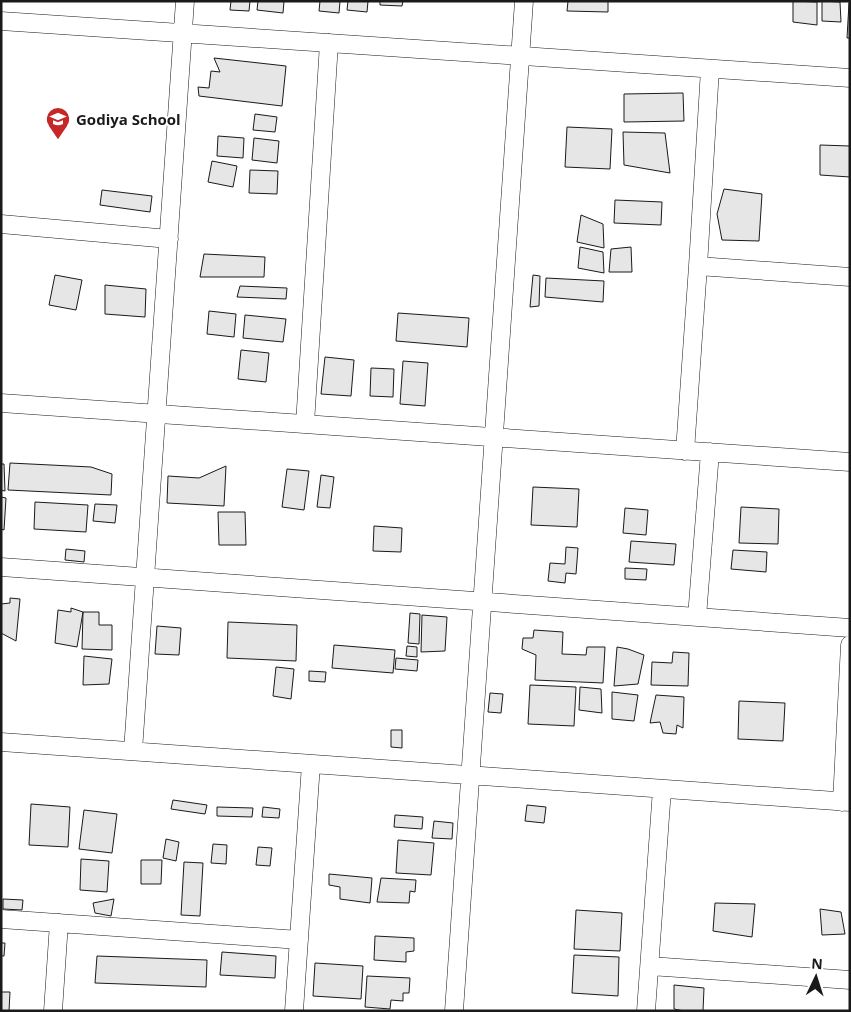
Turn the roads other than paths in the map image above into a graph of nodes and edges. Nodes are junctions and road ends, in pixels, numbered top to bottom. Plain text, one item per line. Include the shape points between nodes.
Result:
1 (185, 1) edge
2 (524, 1) edge
3 (1, 21) edge
4 (183, 33) junction
5 (329, 43) junction
6 (520, 56) junction
7 (710, 69) junction
8 (850, 78) edge
9 (1, 224) edge
10 (169, 240) junction
11 (698, 266) junction
12 (850, 277) edge
13 (1, 403) edge
14 (157, 414) junction
15 (305, 424) junction
16 (494, 437) junction
17 (685, 451) junction
18 (710, 452) junction
19 (850, 462) edge
20 (1, 567) edge
21 (146, 577) junction
22 (482, 602) junction
23 (697, 617) junction
24 (850, 628) edge
25 (850, 645) edge
26 (1, 742) edge
27 (133, 751) junction
28 (311, 764) junction
29 (471, 775) junction
30 (662, 789) junction
31 (846, 802) edge
32 (1, 919) edge
33 (59, 923) junction
34 (299, 940) junction
35 (650, 966) junction
36 (850, 980) edge
37 (53, 1011) edge
38 (294, 1011) edge
39 (454, 1011) edge
40 (646, 1011) edge

1 - 4 street
2 - 6 street
3 - 4 street
4 - 5 street
4 - 10 street
5 - 6 street
5 - 15 street
6 - 7 street
6 - 16 street
7 - 8 street
7 - 11 street
9 - 10 street
10 - 14 street
11 - 12 street
11 - 17 street
13 - 14 street
14 - 15 street
14 - 21 street
15 - 16 street
16 - 17 street
16 - 22 street
17 - 18 street
18 - 19 street
18 - 23 street
20 - 21 street
21 - 22 street
21 - 27 street
22 - 23 street
22 - 29 street
23 - 24 street
25 - 31 street
26 - 27 street
27 - 28 street
28 - 29 street
28 - 34 street
29 - 30 street
29 - 39 street
30 - 31 street
30 - 35 street
32 - 33 street
33 - 34 street
33 - 37 street
34 - 38 street
35 - 36 street
35 - 40 street

